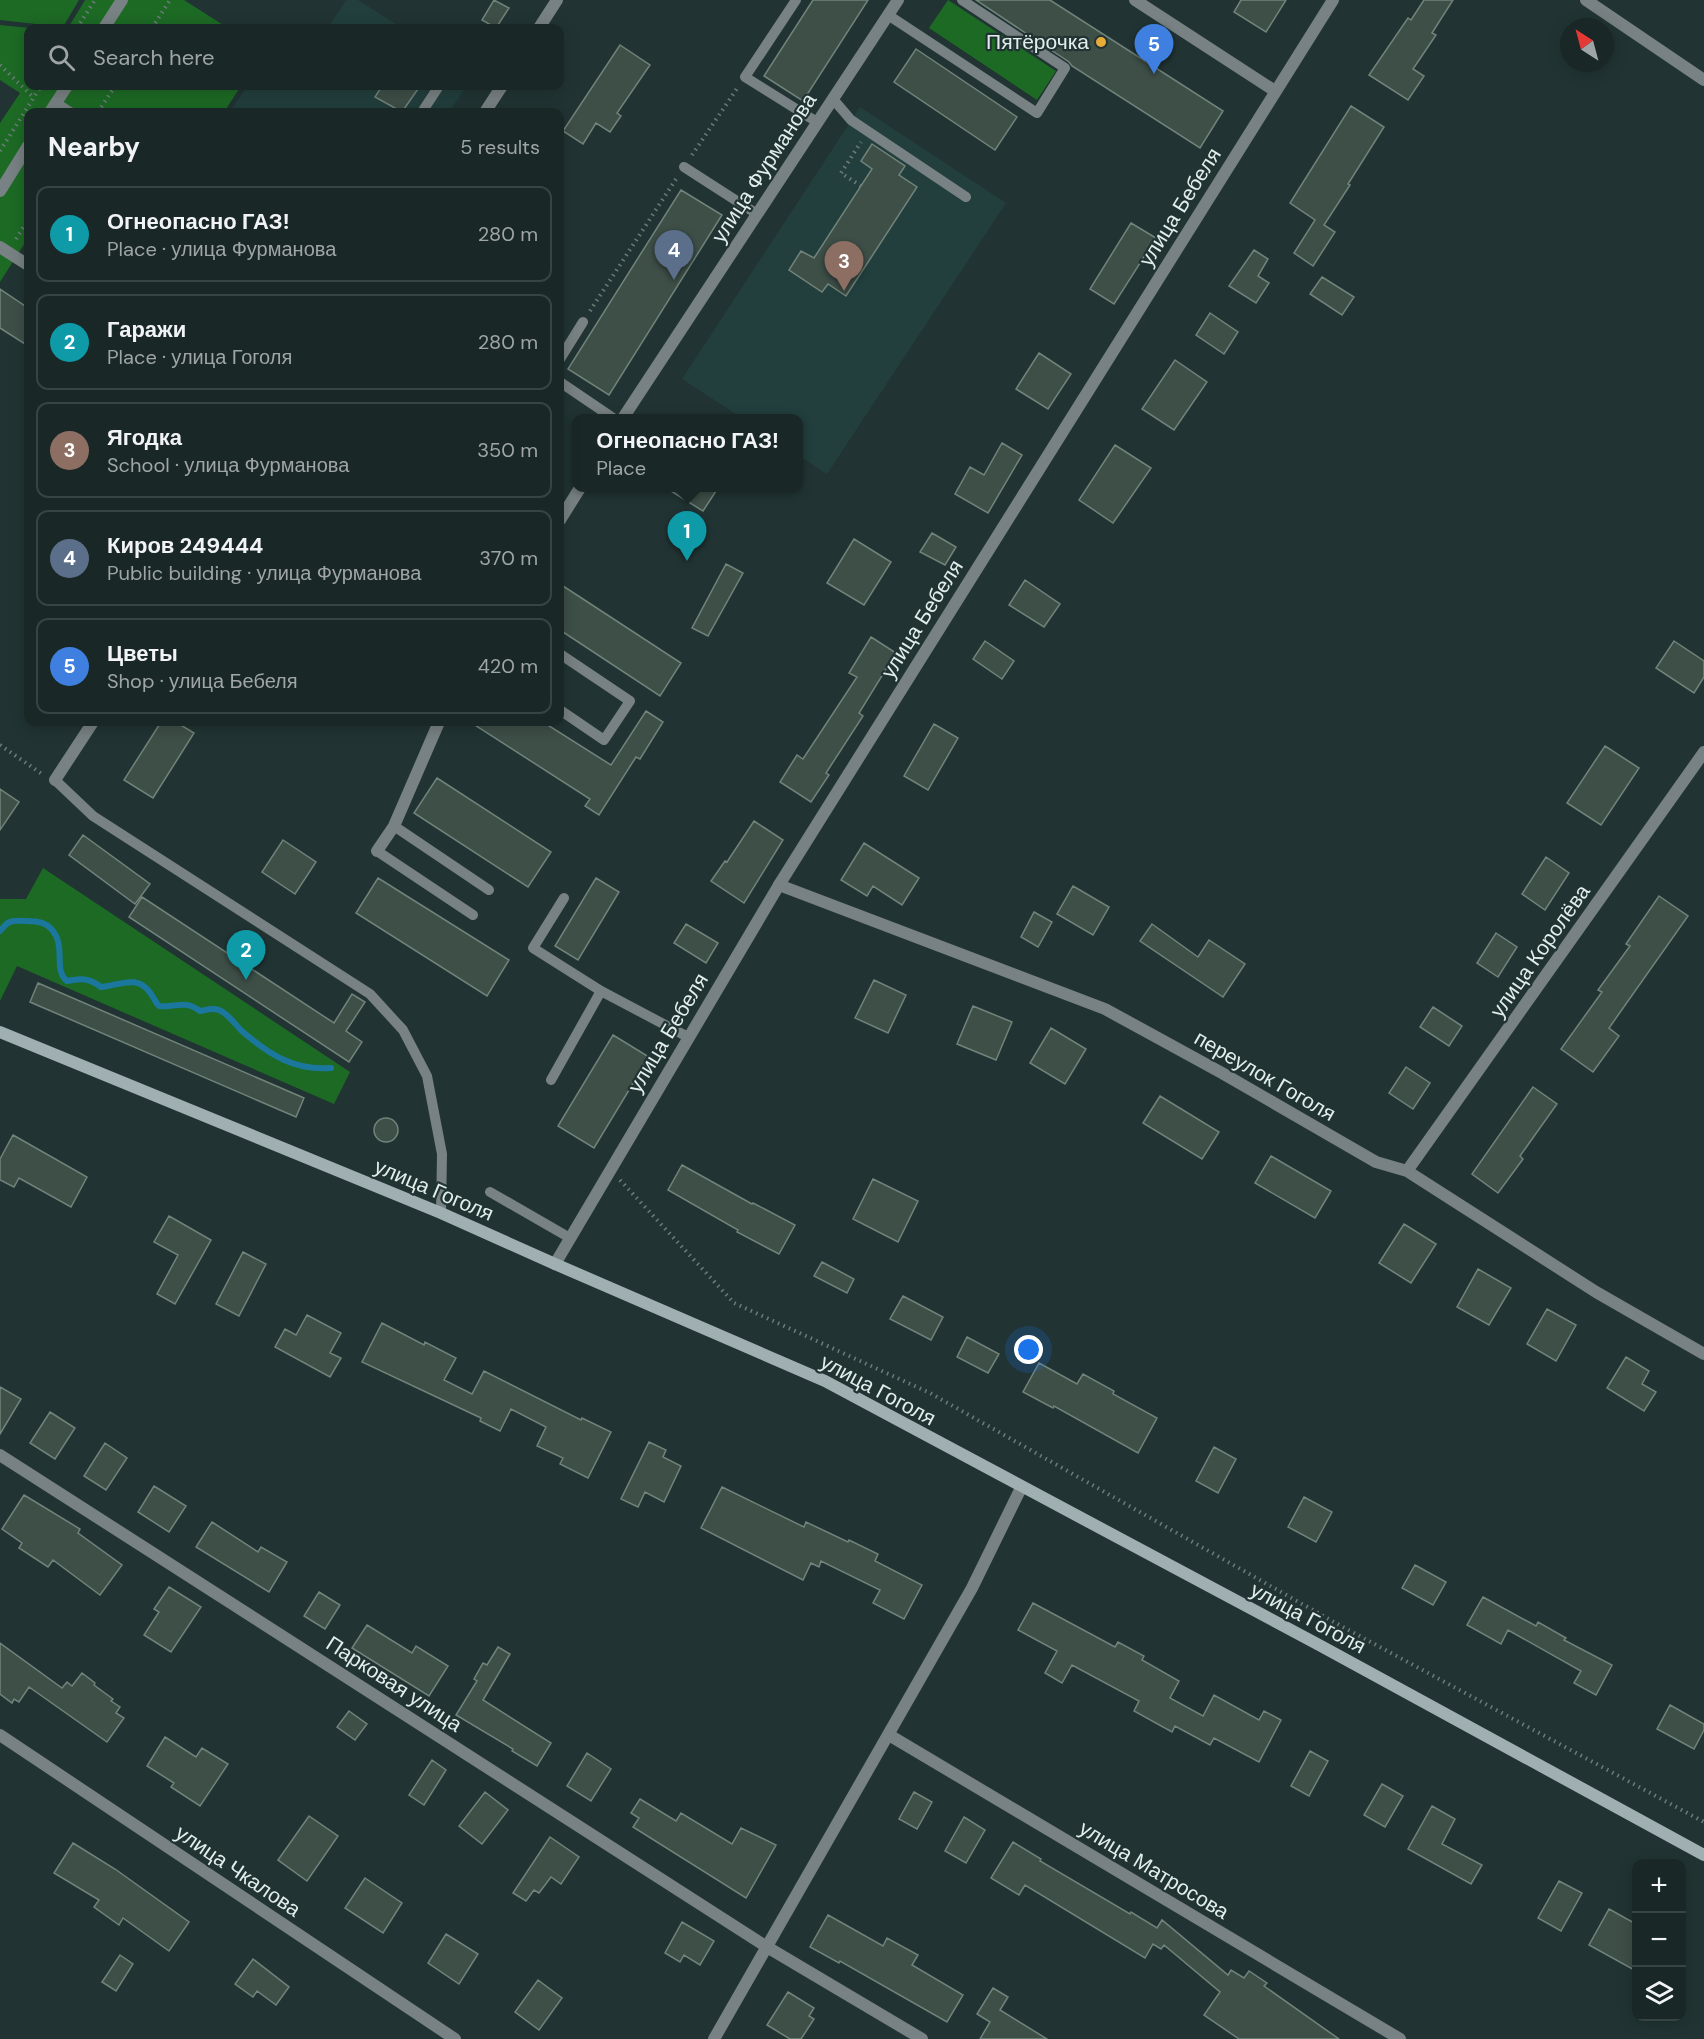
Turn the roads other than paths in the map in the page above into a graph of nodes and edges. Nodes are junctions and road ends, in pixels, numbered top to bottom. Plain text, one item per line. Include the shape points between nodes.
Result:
1 (122, 0) edge
2 (557, 0) edge
3 (796, 0) edge
4 (898, 0) edge
5 (962, 0) edge
6 (1135, 0) edge
7 (1333, 0) edge
8 (1586, 0) edge
9 (888, 15) junction
10 (107, 24) edge
11 (542, 24) edge
12 (1704, 80) edge
13 (64, 90) edge
14 (436, 90) edge
15 (499, 90) edge
16 (1275, 91) junction
17 (832, 99) junction
18 (53, 108) edge
19 (425, 108) edge
20 (488, 108) edge
21 (817, 122) junction
22 (24, 152) edge
23 (684, 167) road end
24 (0, 191) edge
25 (966, 197) dead end
26 (757, 214) junction
27 (4, 249) edge
28 (24, 262) edge
29 (583, 322) road end
30 (564, 353) edge
31 (564, 385) edge
32 (607, 414) edge
33 (626, 414) edge
34 (578, 492) edge
35 (564, 514) edge
36 (564, 657) edge
37 (564, 713) edge
38 (90, 726) edge
39 (437, 726) edge
40 (1704, 753) edge
41 (55, 780) joint
42 (394, 826) junction
43 (377, 851) joint
44 (779, 885) junction
45 (489, 890) dead end
46 (564, 898) dead end
47 (473, 915) dead end
48 (601, 991) junction
49 (0, 1032) edge
50 (688, 1037) junction
51 (551, 1080) dead end
52 (1407, 1171) junction
53 (490, 1192) dead end
54 (441, 1213) junction
55 (570, 1238) junction
56 (555, 1264) junction
57 (1704, 1354) edge
58 (0, 1455) edge
59 (1021, 1488) junction
60 (0, 1735) edge
61 (889, 1735) junction
62 (1704, 1855) edge
63 (767, 1947) junction
64 (455, 2039) edge
65 (714, 2039) edge
66 (922, 2039) edge
67 (1400, 2039) edge

1 - 10 street
2 - 11 street
3 - 21 lane via 745,77
4 - 9 street, улица Фурманова
5 - 9 lane via 1065,68 1037,113
6 - 16 street
7 - 16 street, улица Бебеля
8 - 12 street
9 - 17 street, улица Фурманова
13 - 18 street
14 - 19 lane
15 - 20 street
16 - 44 street, улица Бебеля
17 - 21 street, улица Фурманова
17 - 25 lane via 851,120
21 - 26 street, улица Фурманова
22 - 24 street
23 - 26 lane
26 - 33 street, улица Фурманова
27 - 28 street
29 - 30 lane
31 - 32 lane
34 - 35 street
36 - 37 lane via 630,701 604,740
38 - 41 street
39 - 42 street
40 - 52 street, улица Королёва
41 - 54 lane via 93,816 370,994 403,1030 427,1076 442,1154
42 - 43 street
42 - 45 lane
43 - 47 lane
44 - 50 street, улица Бебеля
44 - 52 street, переулок Гоголя via 1106,1009 1376,1162
46 - 48 lane via 533,948
48 - 50 lane
48 - 51 lane
49 - 54 main road, улица Гоголя
50 - 55 street, улица Бебеля
52 - 57 street, переулок Гоголя via 1596,1292
53 - 55 lane
54 - 56 main road, улица Гоголя
55 - 56 street, улица Бебеля
56 - 59 main road, улица Гоголя via 825,1382
58 - 63 street, Парковая улица
59 - 61 street via 972,1588
59 - 62 main road, улица Гоголя
60 - 64 street, улица Чкалова
61 - 63 street
61 - 67 street, улица Матросова
63 - 65 street
63 - 66 street, Парковая улица

